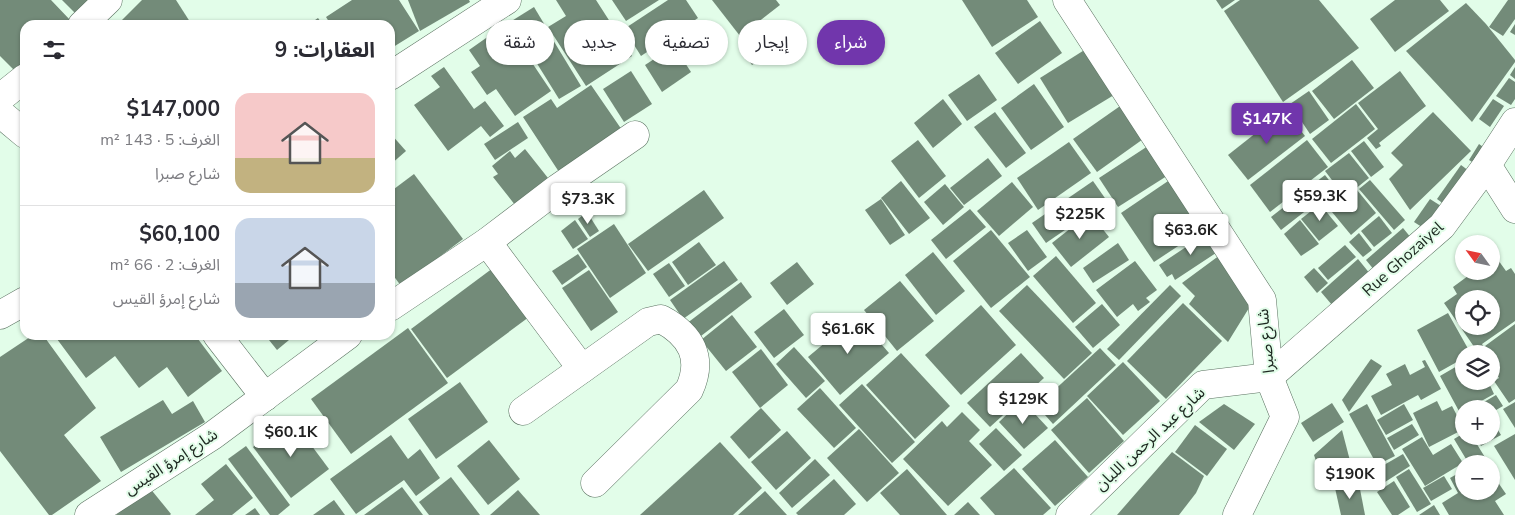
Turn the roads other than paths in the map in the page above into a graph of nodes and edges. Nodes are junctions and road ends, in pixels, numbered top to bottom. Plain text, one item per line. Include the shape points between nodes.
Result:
1 (108, 0) edge
2 (507, 0) edge
3 (1067, 0) edge
4 (87, 20) edge
5 (395, 73) edge
6 (20, 82) edge
7 (0, 98) edge
8 (0, 113) edge
9 (1515, 122) edge
10 (20, 130) edge
11 (635, 135) dead end
12 (1487, 165) junction
13 (1515, 209) edge
14 (487, 242) junction
15 (395, 304) edge
16 (20, 305) edge
17 (0, 315) edge
18 (222, 340) edge
19 (341, 340) edge
20 (582, 369) junction
21 (1269, 377) junction
22 (265, 397) junction
23 (523, 411) dead end
24 (595, 483) dead end
25 (88, 515) edge
26 (1070, 515) edge
27 (1237, 515) edge

1 - 4 street
2 - 5 street
3 - 21 street, شارع صبرا via 1262,300
6 - 7 street
8 - 10 street
9 - 12 street, Rue Ghozaiyel
11 - 14 street
12 - 13 street
12 - 21 street, Rue Ghozaiyel via 1442,226
14 - 15 street
14 - 20 street
16 - 17 street
18 - 22 street
19 - 22 street, شارع إمرؤ القيس
20 - 23 street
20 - 24 street via 648,322 661,319 687,339 694,352 696,366 689,390
21 - 26 street, شارع عبد الرحمن اللبان via 1203,385
21 - 27 street, شارع صبرا via 1285,417
22 - 25 street, شارع إمرؤ القيس via 212,436

